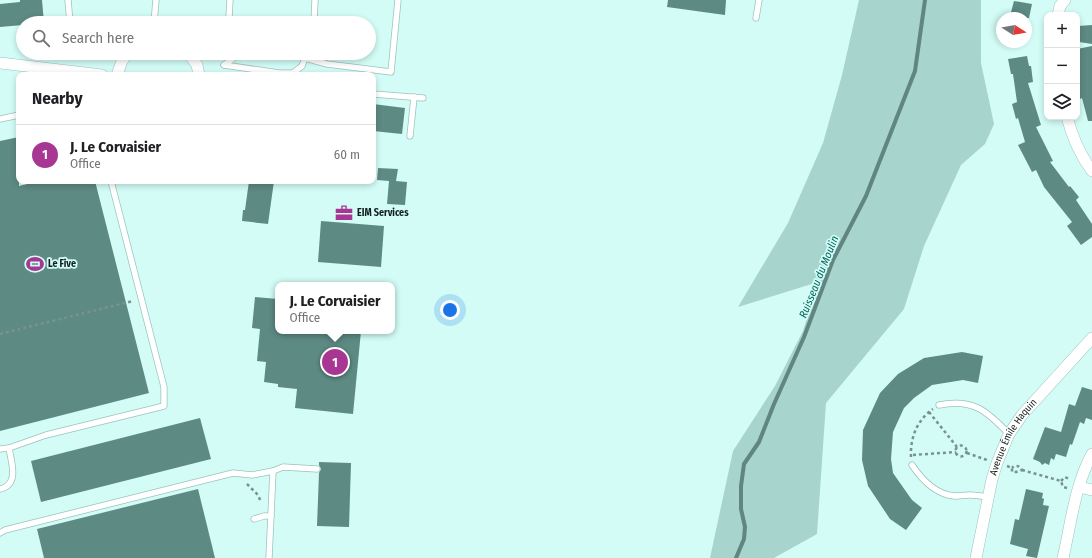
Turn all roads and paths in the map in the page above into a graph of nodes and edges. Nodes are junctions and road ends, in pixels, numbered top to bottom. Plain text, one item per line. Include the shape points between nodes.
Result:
1 (68, 0) edge
2 (156, 0) edge
3 (230, 0) edge
4 (315, 0) edge
5 (398, 0) edge
6 (759, 0) edge
7 (1065, 0) edge
8 (1059, 12) edge
9 (69, 16) edge
10 (155, 16) edge
11 (229, 16) edge
12 (314, 16) edge
13 (756, 18) dead end
14 (123, 60) edge
15 (193, 60) edge
16 (231, 60) edge
17 (304, 60) edge
18 (316, 60) edge
19 (0, 63) edge
20 (76, 72) edge
21 (118, 72) edge
22 (198, 72) edge
23 (259, 72) edge
24 (295, 72) edge
25 (376, 94) edge
26 (414, 97) junction
27 (423, 98) dead end
28 (16, 116) edge
29 (0, 119) edge
30 (1068, 120) edge
31 (410, 136) dead end
32 (1092, 171) edge
33 (111, 184) edge
34 (141, 298) junction
35 (0, 334) edge
36 (1092, 338) edge
37 (939, 405) joint
38 (930, 412) junction
39 (1009, 434) junction
40 (957, 447) junction
41 (9, 448) junction
42 (0, 449) edge
43 (956, 452) junction
44 (967, 453) junction
45 (1092, 454) edge
46 (911, 455) junction
47 (997, 463) junction
48 (1010, 463) dead end
49 (912, 465) joint
50 (317, 469) dead end
51 (1022, 470) dead end
52 (273, 471) junction
53 (1008, 472) dead end
54 (0, 489) edge
55 (1078, 489) junction
56 (1092, 490) edge
57 (989, 496) junction
58 (271, 516) junction
59 (254, 519) dead end
60 (0, 533) edge
61 (269, 558) edge
62 (976, 558) edge
63 (1063, 558) edge

1 - 9 lane
2 - 10 lane
3 - 11 lane
4 - 12 lane
5 - 18 lane via 391,72 327,64
6 - 13 lane
7 - 8 street
14 - 21 street
15 - 22 street
16 - 23 lane via 224,65
17 - 24 lane via 302,66
19 - 20 street
25 - 26 lane
26 - 27 lane
26 - 31 lane
28 - 29 lane
30 - 32 street via 1078,148
33 - 34 lane
34 - 35 path
34 - 41 lane via 164,387 164,406
36 - 39 street, Avenue Émile Haquin via 1022,415
37 - 38 path
37 - 39 lane via 969,404 987,413
38 - 40 path
38 - 46 path via 919,422 913,438
39 - 47 street, Avenue Émile Haquin
40 - 43 path
40 - 44 path via 964,446
41 - 42 lane
41 - 54 lane via 13,477 6,487
43 - 44 path via 960,456
43 - 46 path
44 - 47 path
45 - 55 street
46 - 49 path
47 - 57 street, Avenue Émile Haquin
48 - 53 path
49 - 57 lane via 920,476 941,493 954,496
50 - 52 lane via 283,467
51 - 55 path via 1061,481 1063,487
52 - 58 lane
52 - 60 lane via 252,475 233,472 44,519
55 - 56 street
55 - 63 street
57 - 62 street, Avenue Émile Haquin
58 - 59 lane
58 - 61 lane

